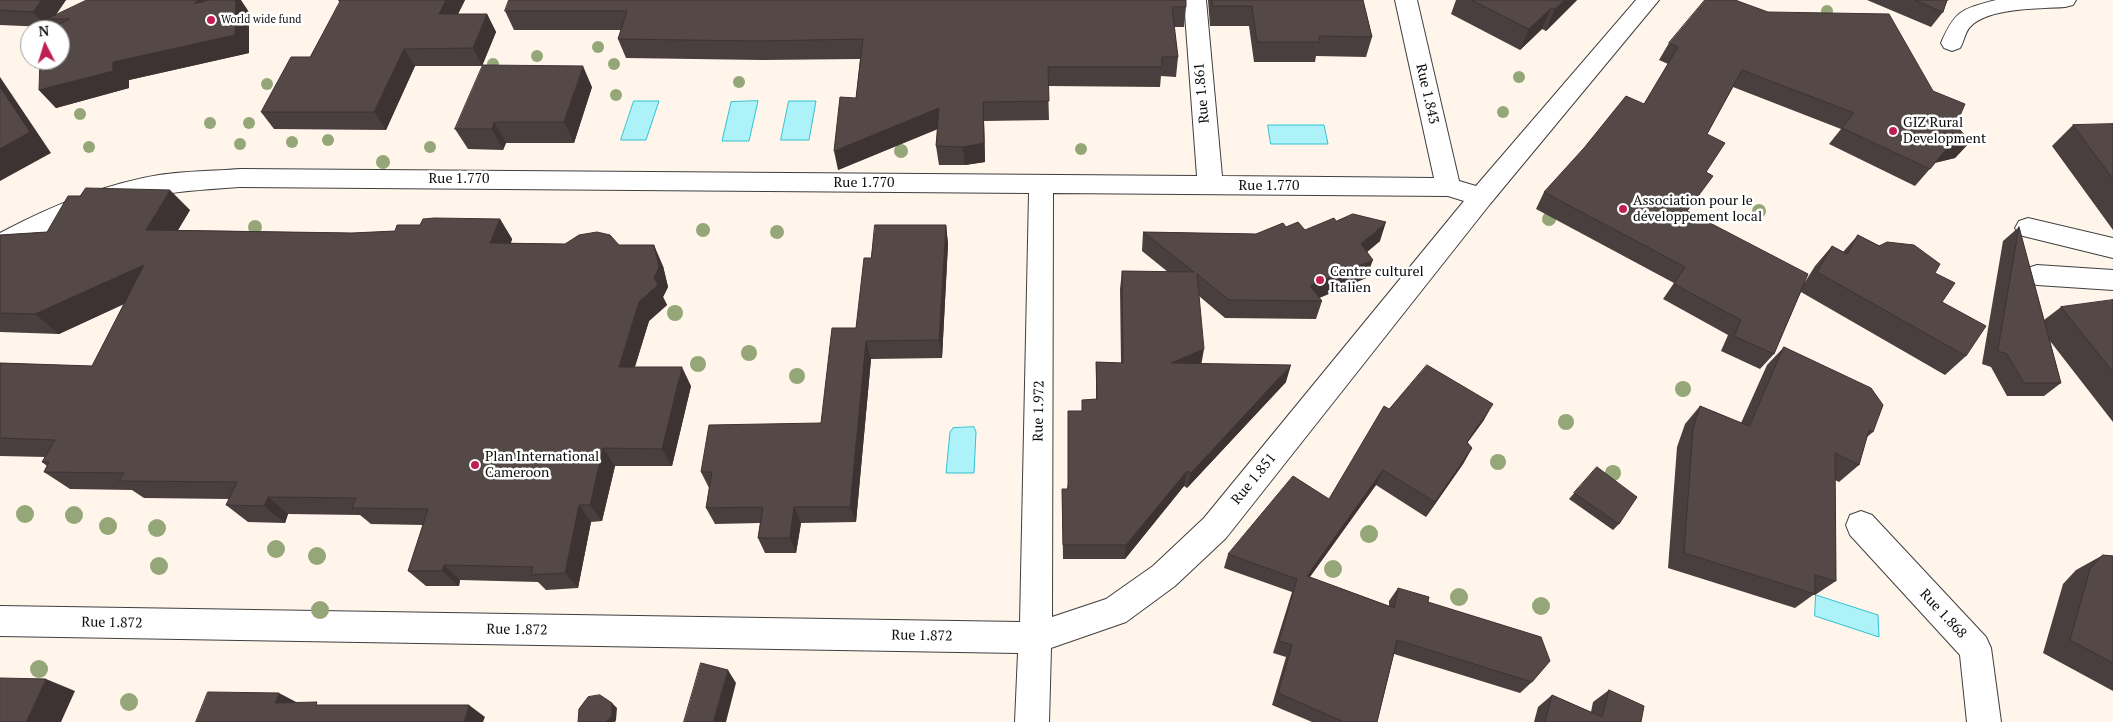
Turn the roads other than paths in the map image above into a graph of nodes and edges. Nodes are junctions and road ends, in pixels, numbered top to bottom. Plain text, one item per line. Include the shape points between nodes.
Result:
1 (1195, 0) edge
2 (1406, 0) edge
3 (1648, 0) edge
4 (2064, 0) edge
5 (1952, 43) dead end
6 (1041, 184) junction
7 (1210, 185) junction
8 (1448, 187) junction
9 (1481, 197) junction
10 (2028, 228) dead end
11 (0, 245) edge
12 (2113, 248) edge
13 (2037, 275) dead end
14 (2113, 280) edge
15 (1861, 525) dead end
16 (0, 620) edge
17 (1035, 638) junction
18 (1032, 722) edge
19 (1984, 722) edge

1 - 7 street, Rue 1.861
2 - 8 street, Rue 1.843
3 - 9 street
4 - 5 street via 1992,8 1974,14 1961,23
6 - 7 street, Rue 1.770
6 - 11 street, Rue 1.770 via 240,178 149,186 86,204
6 - 17 street, Rue 1.972
7 - 8 street, Rue 1.770
8 - 9 street, Rue 1.770
9 - 17 street, Rue 1.851 via 1214,528 1164,576 1115,612
10 - 12 street
13 - 14 street
15 - 19 street, Rue 1.868 via 1975,648
16 - 17 street, Rue 1.872
17 - 18 street

